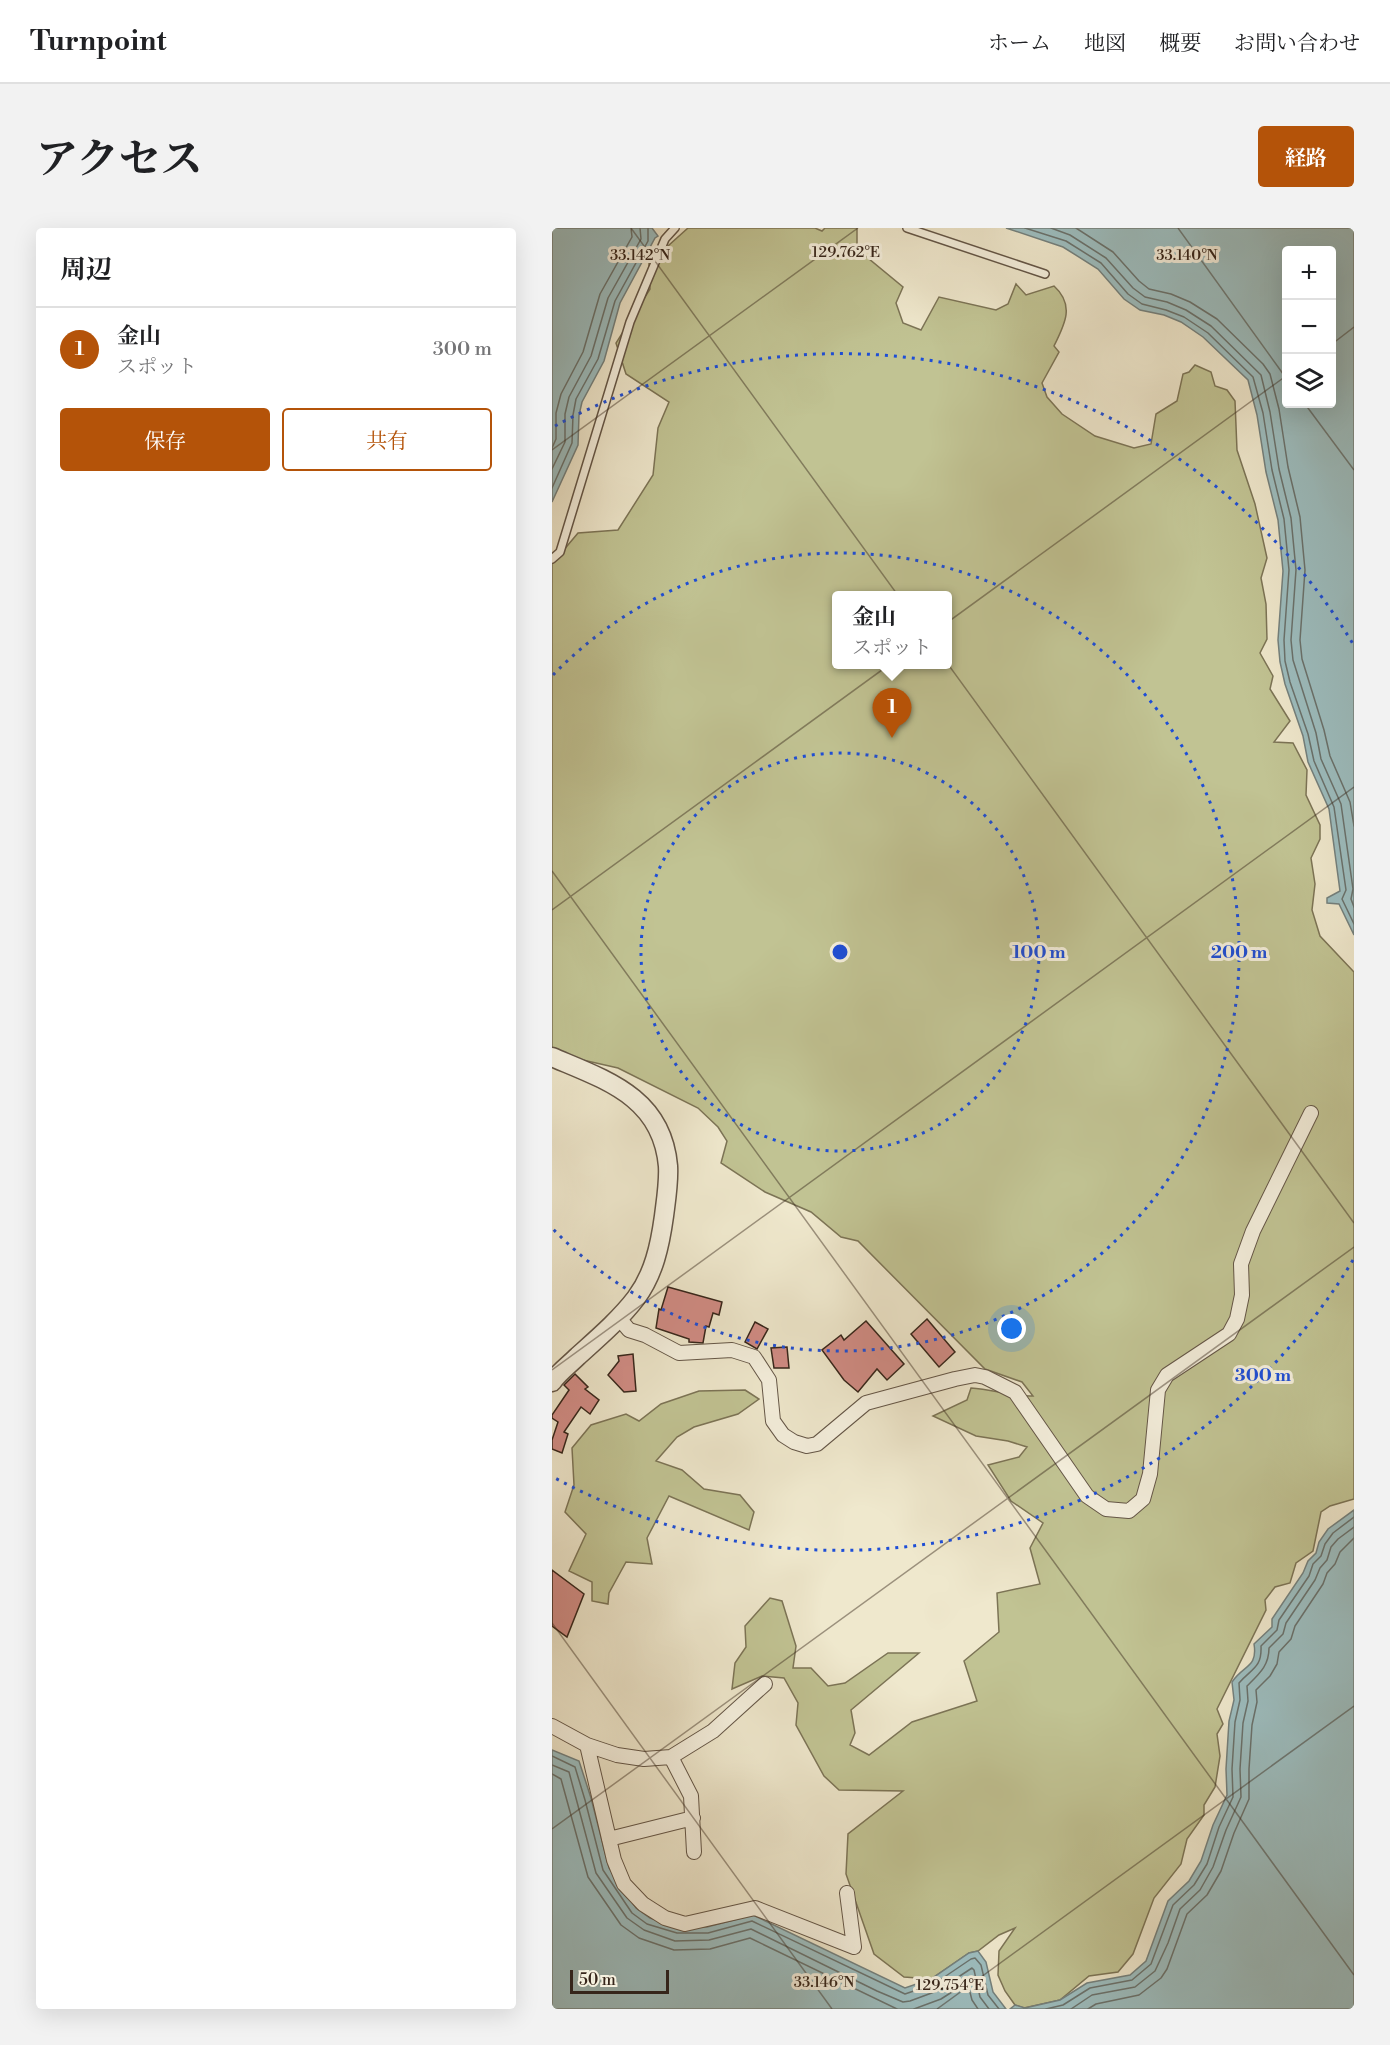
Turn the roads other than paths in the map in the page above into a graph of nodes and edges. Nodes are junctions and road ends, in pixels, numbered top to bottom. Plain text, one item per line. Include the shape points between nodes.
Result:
1 (675, 228) edge
2 (907, 228) edge
3 (1045, 274) dead end
4 (552, 559) edge
5 (552, 1057) edge
6 (1311, 1113) dead end
7 (618, 1317) junction
8 (552, 1382) edge
9 (765, 1684) dead end
10 (552, 1726) edge
11 (587, 1745) junction
12 (671, 1757) junction
13 (693, 1818) junction
14 (609, 1839) junction
15 (694, 1852) dead end
16 (847, 1893) dead end

1 - 4 lane via 665,239 630,322 560,552
2 - 3 lane
5 - 7 street via 628,1092 657,1126 665,1147 666,1200 656,1259 636,1299
6 - 7 street via 1240,1263 1242,1295 1238,1319 1229,1334 1167,1374 1158,1390 1150,1474 1143,1499 1129,1511 1106,1509 1087,1496 1015,1392 985,1377 955,1378 866,1404 817,1444 807,1446 783,1435 773,1420 769,1380 754,1357 732,1350 679,1353 629,1330
7 - 8 street
9 - 12 street via 713,1731
10 - 11 street
11 - 12 street via 644,1759
11 - 14 street
12 - 13 street via 691,1796
13 - 14 street
13 - 15 street
14 - 16 street via 624,1884 643,1904 665,1918 685,1924 756,1908 854,1947

